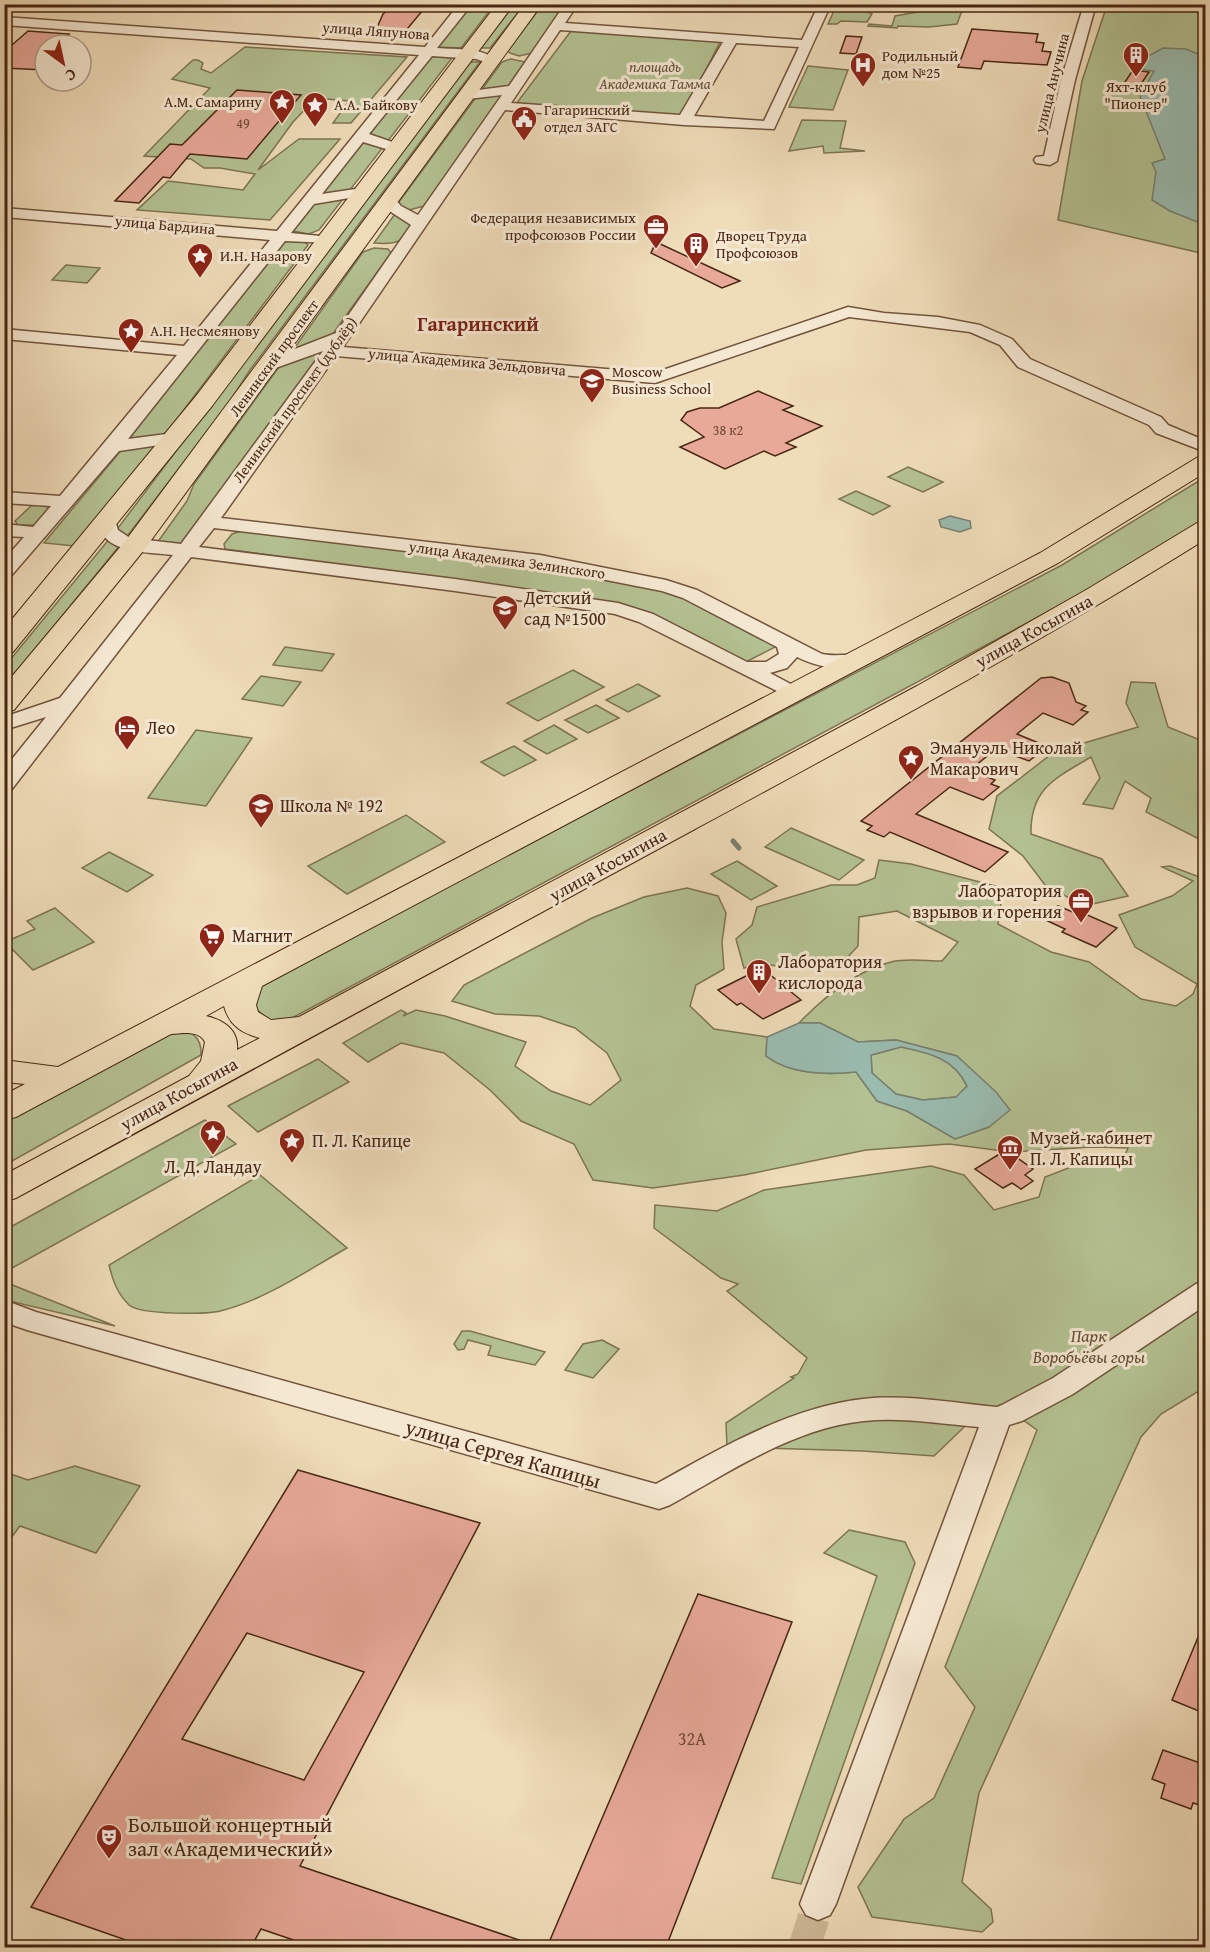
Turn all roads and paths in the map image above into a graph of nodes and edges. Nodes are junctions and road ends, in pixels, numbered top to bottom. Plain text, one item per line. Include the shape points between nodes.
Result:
1 (466, 4) edge
2 (506, 4) edge
3 (534, 4) edge
4 (572, 4) edge
5 (825, 4) edge
6 (1089, 4) edge
7 (4, 21) edge
8 (556, 26) junction
9 (732, 38) junction
10 (807, 44) junction
11 (428, 51) junction
12 (468, 55) junction
13 (491, 63) junction
14 (515, 89) junction
15 (468, 95) junction
16 (502, 106) junction
17 (684, 121) junction
18 (360, 136) junction
19 (396, 148) junction
20 (1041, 160) dead end
21 (363, 192) junction
22 (310, 200) junction
23 (390, 202) junction
24 (4, 212) edge
25 (419, 225) junction
26 (282, 236) junction
27 (325, 240) junction
28 (4, 334) edge
29 (341, 337) junction
30 (188, 351) junction
31 (331, 351) junction
32 (270, 365) junction
33 (174, 438) junction
34 (113, 446) junction
35 (1206, 447) edge
36 (1206, 462) edge
37 (10, 497) edge
38 (65, 502) junction
39 (210, 520) junction
40 (4, 521) edge
41 (107, 521) junction
42 (250, 528) junction
43 (1206, 528) edge
44 (4, 530) edge
45 (38, 533) junction
46 (135, 545) junction
47 (186, 552) junction
48 (231, 557) junction
49 (4, 572) edge
50 (786, 644) junction
51 (4, 646) edge
52 (854, 660) junction
53 (743, 667) junction
54 (793, 693) junction
55 (69, 702) junction
56 (4, 704) edge
57 (4, 724) edge
58 (4, 784) edge
59 (250, 979) junction
60 (307, 1025) junction
61 (156, 1028) junction
62 (4, 1071) edge
63 (62, 1078) junction
64 (201, 1081) junction
65 (4, 1108) edge
66 (4, 1190) edge
67 (1206, 1291) edge
68 (4, 1310) edge
69 (997, 1418) junction
70 (818, 1904) tunnel mouth

1 - 11 street
2 - 12 main road, Ленинский проспект
3 - 13 main road, Ленинский проспект
4 - 8 street, Ленинский проспект (дублёр)
5 - 10 street
6 - 20 street, улица Анучина via 1050,161
7 - 11 street, улица Ляпунова
8 - 9 street
8 - 14 street, Ленинский проспект (дублёр)
9 - 10 street
9 - 17 street
10 - 17 street via 769,126
11 - 12 street, улица Ляпунова
11 - 18 street
12 - 13 street, улица Ляпунова via 482,56
12 - 19 main road, Ленинский проспект
13 - 15 main road, Ленинский проспект
14 - 15 street
14 - 16 street, Ленинский проспект (дублёр)
15 - 23 main road, Ленинский проспект
16 - 17 street
16 - 25 street, Ленинский проспект (дублёр)
18 - 19 street
18 - 22 street
19 - 21 main road, Ленинский проспект
21 - 22 street
21 - 27 main road, Ленинский проспект
22 - 26 street
23 - 25 street
23 - 32 main road, Ленинский проспект
24 - 26 street, улица Бардина
25 - 29 street, Ленинский проспект (дублёр)
26 - 27 street, улица Бардина
26 - 30 street
27 - 33 main road, Ленинский проспект
28 - 30 street
29 - 31 street, Ленинский проспект (дублёр)
29 - 32 street
30 - 34 street
31 - 35 street, улица Академика Зельдовича via 655,378 849,312 974,328 1006,342 1024,363
31 - 39 street, Ленинский проспект (дублёр)
32 - 46 main road, Ленинский проспект
33 - 34 street
33 - 41 main road, Ленинский проспект
34 - 38 street
36 - 52 main road via 1049,558
37 - 38 street
37 - 40 street via 20,506
38 - 45 street
39 - 42 street, улица Академика Зелинского
39 - 47 street, Ленинский проспект (дублёр)
41 - 46 street, улица Академика Зелинского via 111,534
41 - 51 main road, Ленинский проспект
42 - 48 street, улица Академика Зелинского via 223,538 219,549
42 - 50 street, улица Академика Зелинского via 492,555 679,589
43 - 60 main road, улица Косыгина via 1115,585 900,706
44 - 45 street
45 - 49 street
46 - 47 street, улица Академика Зелинского
46 - 56 main road, Ленинский проспект
47 - 48 street, улица Академика Зелинского
47 - 55 street, Ленинский проспект (дублёр)
48 - 53 street, улица Академика Зелинского via 618,609 645,618
50 - 52 street, улица Академика Зелинского via 826,662
50 - 53 street, улица Академика Зелинского via 789,655 785,660 765,669
52 - 54 main road
53 - 54 street, улица Академика Зелинского
54 - 59 main road
55 - 57 street
55 - 58 street, Ленинский проспект (дублёр)
59 - 60 main road via 241,992 239,1005 247,1022 274,1031
59 - 61 main road
60 - 64 main road, улица Косыгина
61 - 63 main road
61 - 64 main road via 191,1022 215,1031 221,1041 221,1052
62 - 63 main road
63 - 65 main road
64 - 66 main road, улица Косыгина
67 - 69 street via 1063,1386
68 - 69 street, улица Сергея Капицы via 27,1320 659,1497 745,1449 807,1423 863,1410 915,1410
69 - 70 street

